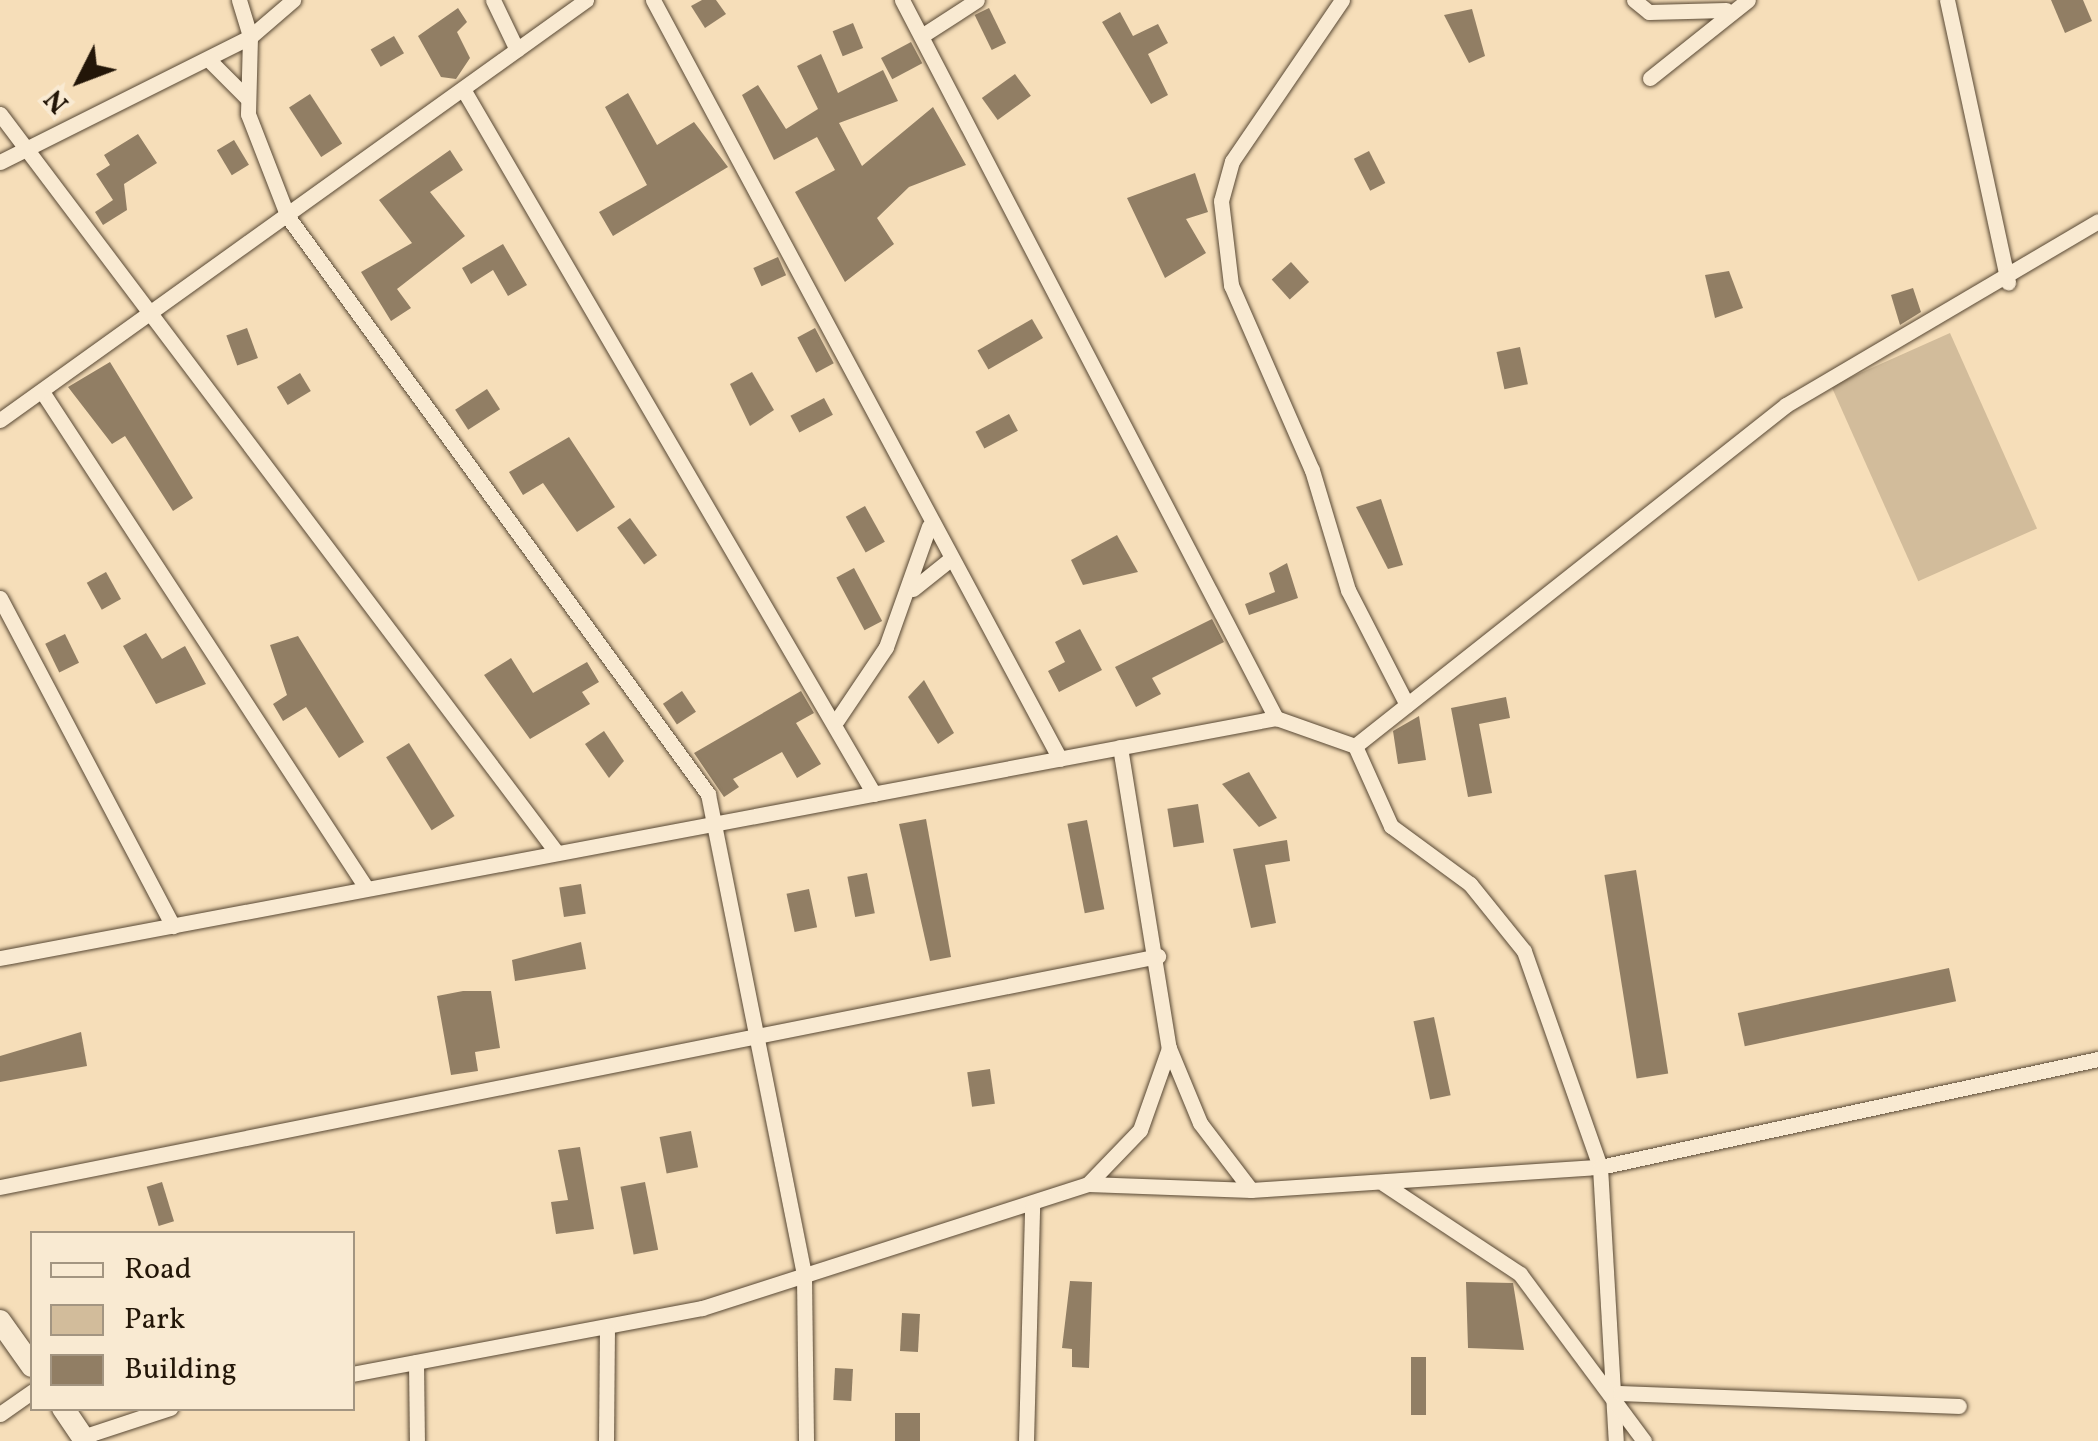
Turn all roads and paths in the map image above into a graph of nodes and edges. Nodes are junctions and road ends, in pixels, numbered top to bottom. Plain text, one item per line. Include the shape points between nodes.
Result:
1 (239, 0) edge
2 (293, 0) edge
3 (493, 0) edge
4 (586, 0) edge
5 (653, 0) edge
6 (902, 0) edge
7 (977, 0) edge
8 (1342, 0) edge
9 (1634, 0) edge
10 (1748, 0) edge
11 (1947, 0) edge
12 (1730, 10) junction
13 (923, 34) junction
14 (250, 37) junction
15 (517, 50) junction
16 (208, 58) junction
17 (1650, 78) dead end
18 (463, 89) junction
19 (246, 97) junction
20 (0, 114) edge
21 (23, 145) junction
22 (0, 162) edge
23 (288, 217) junction
24 (2098, 220) edge
25 (2008, 282) junction
26 (152, 315) junction
27 (44, 393) junction
28 (0, 420) edge
29 (929, 526) junction
30 (948, 562) junction
31 (913, 588) junction
32 (0, 598) edge
33 (1408, 705) junction
34 (1276, 718) junction
35 (838, 720) junction
36 (1354, 746) junction
37 (1120, 747) junction
38 (1060, 759) junction
39 (874, 794) junction
40 (717, 824) junction
41 (557, 853) junction
42 (365, 886) junction
43 (172, 926) junction
44 (1158, 956) junction
45 (0, 958) edge
46 (758, 1036) junction
47 (1169, 1048) junction
48 (2098, 1059) edge
49 (1600, 1167) junction
50 (1088, 1184) junction
51 (1384, 1184) junction
52 (0, 1187) edge
53 (1251, 1190) junction
54 (1032, 1206) junction
55 (804, 1276) junction
56 (0, 1321) edge
57 (607, 1331) junction
58 (416, 1362) junction
59 (30, 1363) edge
60 (355, 1373) edge
61 (30, 1393) edge
62 (1620, 1401) junction
63 (1959, 1406) dead end
64 (64, 1411) edge
65 (162, 1411) edge
66 (0, 1414) edge
67 (83, 1439) edge
68 (417, 1441) edge
69 (606, 1441) edge
70 (806, 1441) edge
71 (1026, 1441) edge
72 (1616, 1441) edge
73 (1644, 1441) edge

1 - 14 street
2 - 14 street
3 - 15 street
4 - 15 street
5 - 29 street
6 - 13 street
7 - 13 street
8 - 33 street via 1232,162 1221,201 1231,285 1312,470 1348,590
9 - 12 street via 1649,12
10 - 12 street
11 - 25 street
12 - 17 street
13 - 34 street
14 - 16 street
14 - 19 street
15 - 18 street
16 - 19 street
16 - 21 street
18 - 23 street
18 - 35 street
19 - 23 street
20 - 21 street
21 - 22 street
21 - 26 street
23 - 26 street
23 - 40 street via 708,794
24 - 25 street
25 - 33 street via 1786,405
26 - 27 street
26 - 41 street
27 - 28 street
27 - 42 street
29 - 30 street
29 - 31 street
30 - 31 street
30 - 38 street
31 - 35 street
32 - 43 street
33 - 36 street
34 - 36 street
34 - 37 street
35 - 39 street
36 - 49 street via 1391,826 1470,884 1524,951
37 - 38 street
37 - 44 street
38 - 39 street
39 - 40 street
40 - 41 street
40 - 46 street
41 - 42 street
42 - 43 street
43 - 45 street
44 - 46 street
44 - 47 street
46 - 52 street
46 - 55 street
47 - 50 street via 1140,1130
47 - 53 street via 1200,1123
48 - 49 street
49 - 51 street
49 - 62 street
50 - 53 street
50 - 54 street
51 - 53 street
51 - 62 street via 1511,1266
54 - 55 street
54 - 71 street
55 - 57 street
55 - 70 street
56 - 59 street
57 - 58 street
57 - 69 street
58 - 60 street
58 - 68 street
61 - 66 street
62 - 63 street
62 - 72 street
62 - 73 street
64 - 67 street
65 - 67 street

